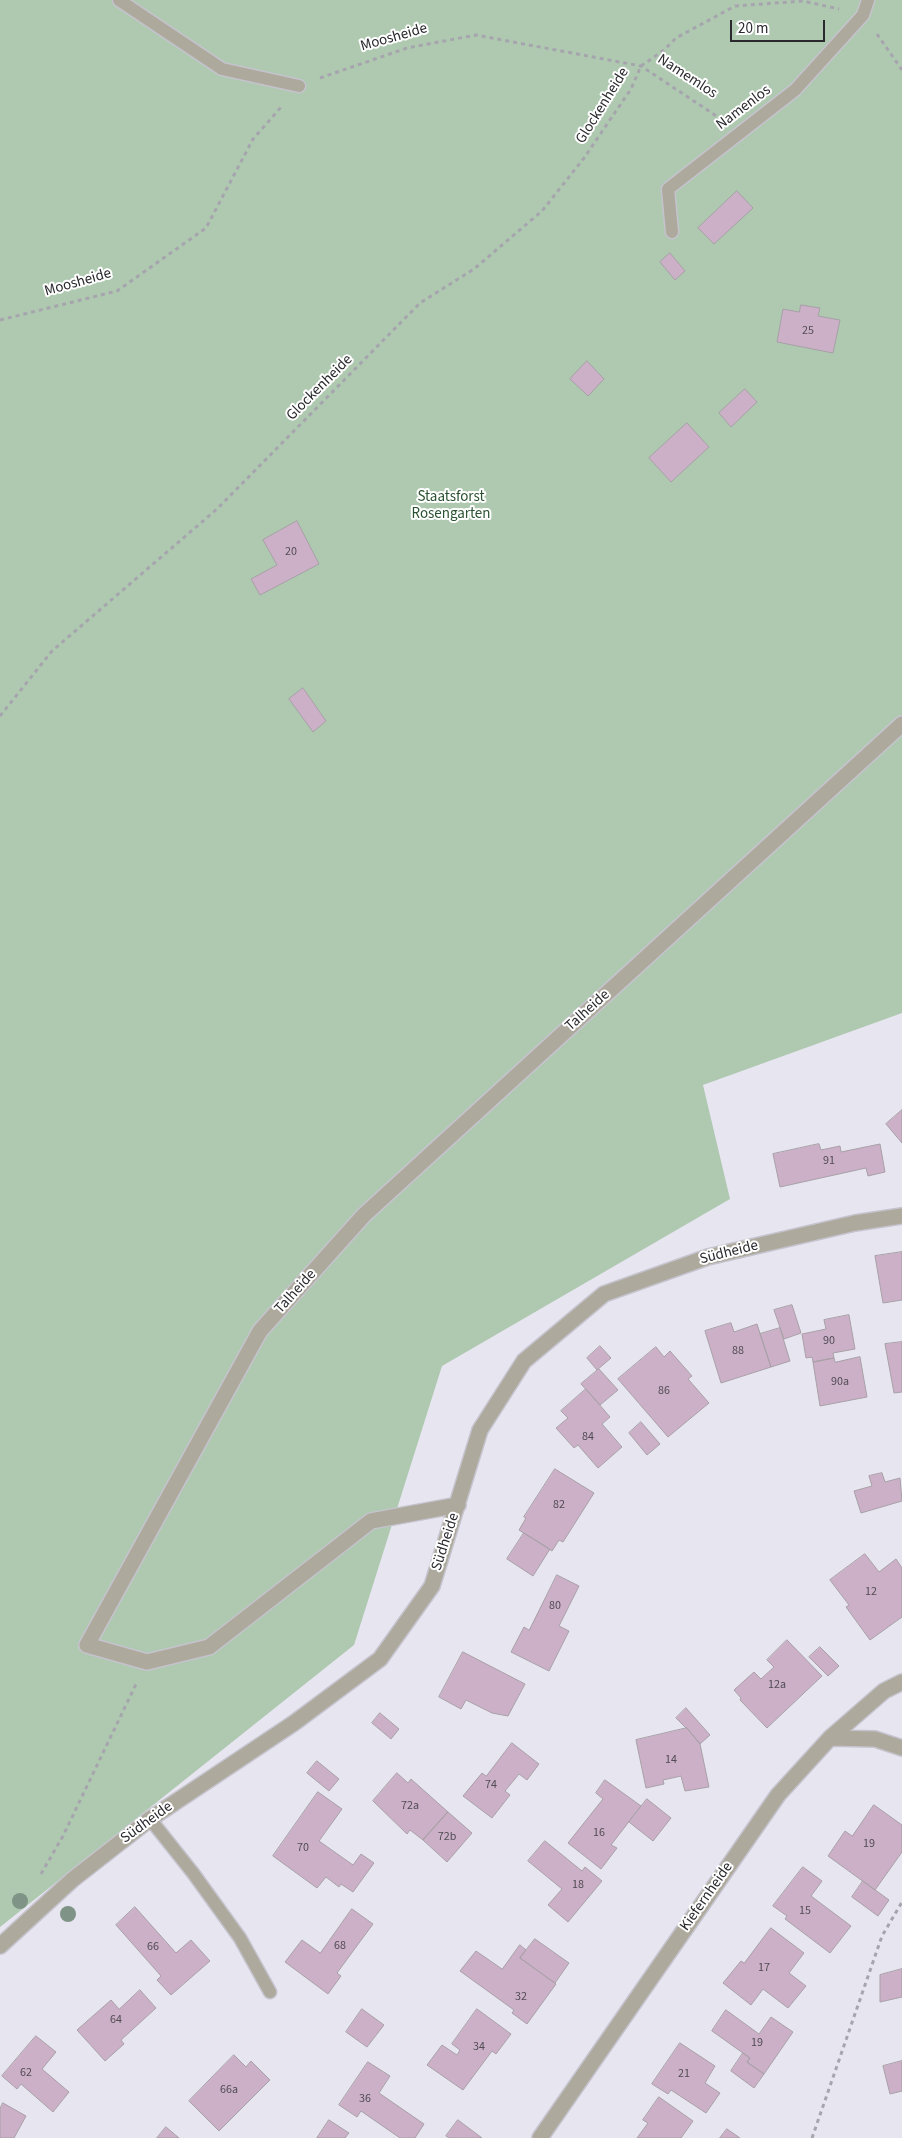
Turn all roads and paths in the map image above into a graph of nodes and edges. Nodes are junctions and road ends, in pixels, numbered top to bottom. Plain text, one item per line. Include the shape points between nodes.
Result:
1 (119, 0) edge
2 (868, 0) edge
3 (863, 15) junction
4 (641, 66) junction
5 (902, 70) edge
6 (299, 86) junction
7 (740, 131) junction
8 (672, 232) dead end
9 (0, 320) edge
10 (0, 716) edge
11 (902, 724) edge
12 (902, 1216) edge
13 (458, 1504) junction
14 (147, 1662) junction
15 (902, 1682) edge
16 (830, 1738) junction
17 (902, 1748) edge
18 (150, 1819) junction
19 (39, 1877) dead end
20 (902, 1902) edge
21 (0, 1946) edge
22 (270, 1992) dead end
23 (540, 2138) edge
24 (812, 2138) edge

1 - 6 lane via 222,69
2 - 3 lane
3 - 4 path via 804,1 734,6 676,38
3 - 5 path
3 - 7 lane, Namenlos via 795,90
4 - 6 path, Moosheide via 476,35 408,48
4 - 7 path, Namemlos
4 - 10 path, Glockenheide via 632,89 542,211 474,269 420,303 217,509 52,651
6 - 9 path, Moosheide via 253,139 206,228 117,291
7 - 8 lane, Namenlos via 668,189
11 - 14 street, Talheide via 364,1216 260,1331 87,1645
12 - 13 street, Südheide via 855,1223 708,1257 604,1294 524,1361 480,1430
13 - 14 street via 371,1521 209,1646
13 - 18 street, Südheide via 432,1586 380,1658 294,1723
14 - 19 path via 63,1836
15 - 16 street, Kiefernheide via 884,1691
16 - 17 street via 875,1739
16 - 23 street, Kiefernheide via 778,1795
18 - 21 street, Südheide via 72,1880
18 - 22 lane via 240,1938
20 - 24 path via 882,1936

